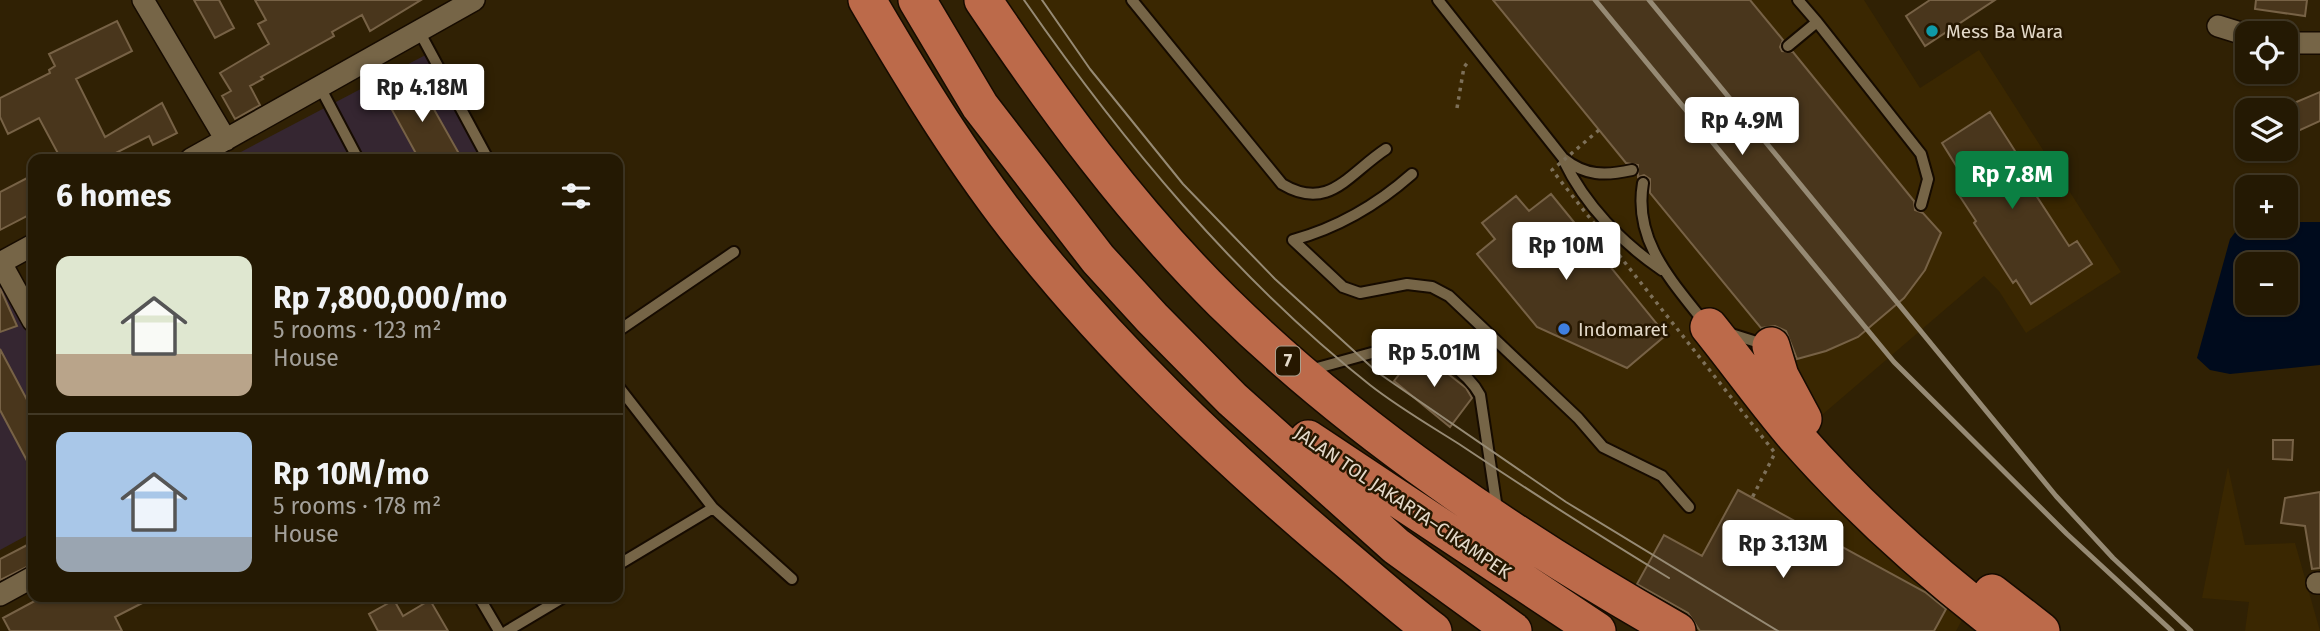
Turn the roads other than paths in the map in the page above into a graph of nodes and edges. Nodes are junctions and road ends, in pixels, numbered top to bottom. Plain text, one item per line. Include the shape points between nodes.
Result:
1 (143, 0) edge
2 (474, 0) edge
3 (867, 0) edge
4 (917, 0) edge
5 (983, 0) edge
6 (1132, 0) edge
7 (1438, 0) edge
8 (1798, 0) edge
9 (1816, 22) junction
10 (2218, 26) dead end
11 (419, 31) junction
12 (2235, 31) edge
13 (2298, 43) edge
14 (2320, 43) edge
15 (1788, 46) dead end
16 (320, 86) junction
17 (226, 141) junction
18 (1385, 149) dead end
19 (201, 154) edge
20 (355, 154) edge
21 (485, 154) edge
22 (1563, 158) junction
23 (1632, 170) dead end
24 (1412, 174) dead end
25 (1643, 183) dead end
26 (1921, 205) dead end
27 (28, 248) edge
28 (734, 252) dead end
29 (0, 263) edge
30 (1665, 273) junction
31 (28, 312) edge
32 (1709, 327) junction
33 (623, 328) edge
34 (1772, 345) joint
35 (1209, 372) junction
36 (1300, 372) junction
37 (623, 392) edge
38 (1689, 506) dead end
39 (713, 508) junction
40 (1499, 521) junction
41 (623, 562) edge
42 (792, 579) dead end
43 (28, 580) edge
44 (0, 595) edge
45 (482, 602) edge
46 (556, 602) edge
47 (499, 631) edge
48 (507, 631) edge
49 (1433, 631) edge
50 (1513, 631) edge
51 (1597, 631) edge
52 (1677, 631) edge
53 (2007, 631) edge
54 (2041, 631) edge

1 - 17 street
2 - 11 street
3 - 49 highway via 944,124 1023,237 1100,328 1281,503
4 - 35 highway, JALAN TOL JAKARTA–CIKAMPEK via 980,106 1054,204 1107,269
5 - 36 highway, JALAN TOL JAKARTA–CIKAMPEK / 7 via 1067,121 1131,201 1223,302
6 - 18 lane via 1282,184 1300,195 1318,196 1335,188
7 - 22 lane
8 - 9 lane
9 - 15 lane
9 - 26 lane via 1917,147 1928,179
10 - 12 street
11 - 16 street
11 - 21 lane
13 - 14 street
16 - 17 street
16 - 20 lane
17 - 19 street
22 - 23 lane via 1588,173
22 - 30 lane via 1583,194 1612,228
24 - 38 lane via 1326,231 1293,240 1343,288 1360,293 1407,284 1432,287 1449,296 1603,447 1662,476
25 - 30 lane via 1641,219
27 - 29 street
28 - 33 lane
29 - 31 street
30 - 32 lane
32 - 34 lane
32 - 53 highway via 1796,437 1845,488 1931,570
34 - 54 highway via 1788,395 1808,427 1915,530
35 - 50 highway, JALAN TOL JAKARTA–CIKAMPEK via 1233,399 1396,545
35 - 51 highway, JALAN TOL JAKARTA–CIKAMPEK
36 - 40 highway, JALAN TOL JAKARTA–CIKAMPEK / 7
36 - 40 lane via 1408,343 1431,352 1475,385 1480,395
37 - 39 lane
39 - 41 lane
39 - 42 lane
40 - 52 highway, JALAN TOL JAKARTA–CIKAMPEK / 7
43 - 44 street
45 - 47 lane
46 - 48 lane

